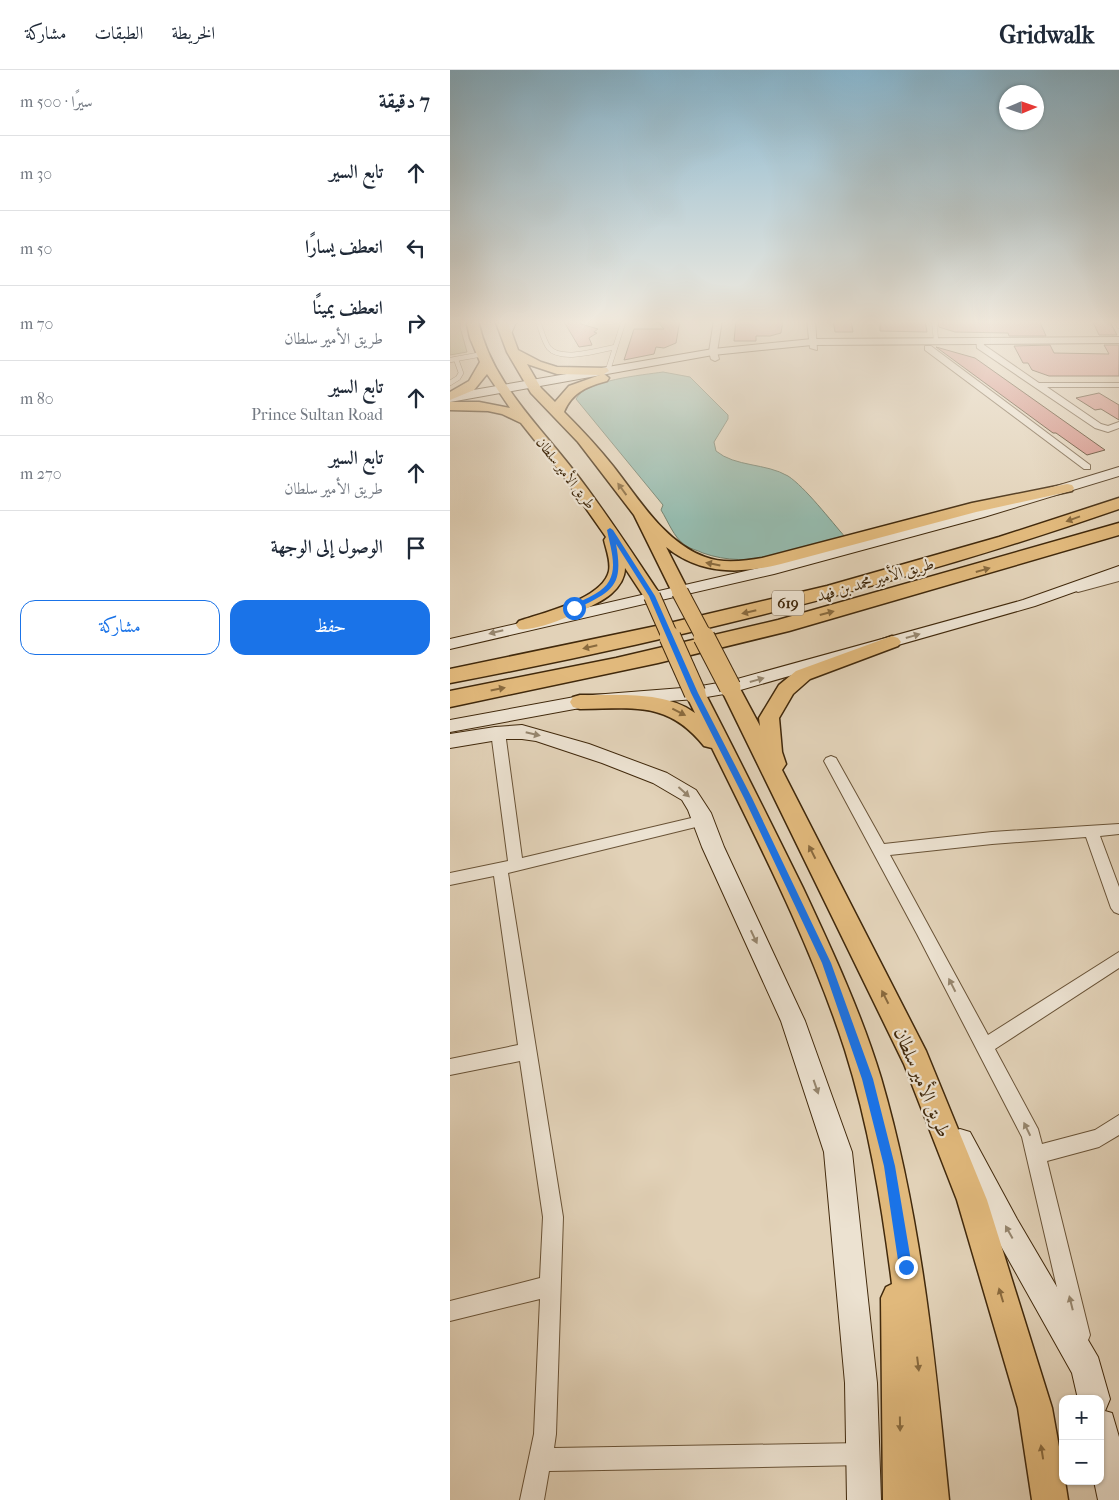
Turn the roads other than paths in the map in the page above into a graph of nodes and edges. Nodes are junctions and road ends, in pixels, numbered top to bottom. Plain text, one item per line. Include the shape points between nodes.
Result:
1 (534, 386) edge
2 (471, 387) edge
3 (501, 387) edge
4 (530, 387) edge
5 (577, 387) edge
6 (986, 387) edge
7 (1040, 387) edge
8 (504, 392) junction
9 (450, 397) edge
10 (450, 405) edge
11 (557, 413) junction
12 (527, 422) junction
13 (1119, 425) edge
14 (1088, 467) dead end
15 (1119, 471) edge
16 (1068, 488) junction
17 (1119, 503) edge
18 (641, 514) junction
19 (1119, 529) edge
20 (610, 530) junction
21 (1119, 571) edge
22 (1119, 578) edge
23 (680, 592) junction
24 (652, 596) junction
25 (1029, 603) junction
26 (525, 625) junction
27 (892, 642) junction
28 (450, 644) edge
29 (450, 676) edge
30 (730, 687) junction
31 (695, 693) junction
32 (450, 699) edge
33 (580, 702) junction
34 (450, 726) edge
35 (498, 732) junction
36 (450, 741) edge
37 (831, 761) dead end
38 (748, 798) junction
39 (790, 809) junction
40 (704, 820) junction
41 (1119, 829) edge
42 (1090, 832) junction
43 (880, 850) junction
44 (508, 867) junction
45 (450, 879) edge
46 (1119, 908) edge
47 (1119, 959) edge
48 (984, 1047) junction
49 (528, 1050) junction
50 (916, 1060) junction
51 (450, 1067) edge
52 (1119, 1124) edge
53 (1035, 1156) junction
54 (889, 1166) junction
55 (550, 1286) junction
56 (450, 1311) edge
57 (1087, 1368) junction
58 (1093, 1395) edge
59 (1108, 1433) edge
60 (863, 1454) junction
61 (540, 1460) junction
62 (532, 1500) edge
63 (864, 1500) edge
64 (901, 1500) edge
65 (931, 1500) edge
66 (1050, 1500) edge
67 (1115, 1500) edge

1 - 11 main road, طريق الأمير سلطان
2 - 9 main road
3 - 8 main road, طريق الأمير سلطان
4 - 8 street
5 - 11 main road via 561,399
6 - 14 street
7 - 13 street via 1098,426 1108,429
8 - 9 street
8 - 10 street
8 - 12 main road, طريق الأمير سلطان
10 - 12 main road via 488,406 510,411
18 -> 11 main road, طريق الأمير سلطان via 583,439
12 - 20 main road, طريق الأمير سلطان
15 - 16 street
16 -> 18 main road via 1025,495 739,566 696,560 675,548
16 - 23 street via 952,522
17 -> 29 highway, طريق الأمير محمد بن فهد / 619 via 1054,526 787,603
18 - 23 main road, طريق الأمير سلطان
32 -> 19 highway, طريق الأمير محمد بن فهد / 619 via 780,626
20 - 24 main road, طريق الأمير سلطان
20 - 26 main road via 617,571 606,589 591,599
21 - 25 street
22 - 25 street
23 - 24 street
23 - 30 main road, طريق الأمير سلطان, bridge
24 - 26 street
24 - 31 main road, طريق الأمير سلطان, bridge
27 -> 25 street
26 -> 28 street
30 -> 27 street
27 - 39 main road via 803,675 778,702 769,718 772,752
30 - 31 street
30 - 39 main road, طريق الأمير سلطان
31 - 33 street
31 - 38 main road
33 - 34 street
33 -> 38 main road via 660,704 682,712 703,729
35 - 36 street
35 -> 40 street via 524,732 558,740 668,781 689,795
35 - 44 street
37 - 43 street
38 - 54 main road via 826,963 867,1079
50 -> 39 main road, طريق الأمير سلطان
40 - 44 street
40 -> 60 street via 713,847 793,1021 838,1152 861,1383
41 - 42 street
42 - 43 street
42 - 46 street
48 -> 43 street
44 - 45 street
44 - 49 street
47 - 48 street
53 -> 48 street via 1030,1135
49 - 51 street
49 - 55 street via 553,1217
57 -> 50 street
66 -> 50 main road, طريق الأمير سلطان via 1034,1408 975,1210
52 - 53 street via 1099,1138
57 -> 53 street
54 -> 64 main road via 898,1314
54 -> 65 main road via 906,1267
55 - 56 street
55 - 61 street via 545,1434
57 - 58 street
59 - 67 street
60 - 61 street
60 - 63 street
61 - 62 street

